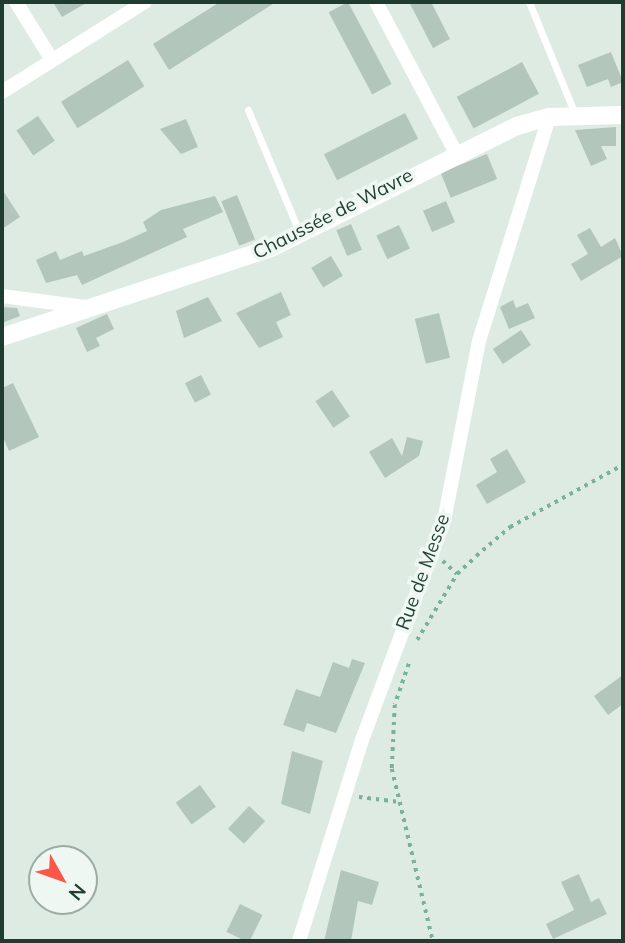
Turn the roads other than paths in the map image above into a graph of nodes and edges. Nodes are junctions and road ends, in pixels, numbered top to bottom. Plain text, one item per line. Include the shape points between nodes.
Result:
1 (16, 2) edge
2 (145, 2) edge
3 (376, 2) edge
4 (529, 2) edge
5 (52, 60) junction
6 (2, 92) edge
7 (248, 110) dead end
8 (623, 114) edge
9 (576, 115) junction
10 (549, 117) junction
11 (456, 153) junction
12 (300, 234) junction
13 (2, 296) edge
14 (85, 307) junction
15 (2, 337) edge
16 (300, 934) edge
17 (293, 941) edge

1 - 5 street
2 - 5 street
3 - 11 street
4 - 9 lane
5 - 6 street
7 - 12 lane
8 - 9 street, Chaussée de Wavre
9 - 10 street, Chaussée de Wavre
10 - 11 street, Chaussée de Wavre
10 - 16 street, Rue de Messe via 478,341 444,521
11 - 12 street, Chaussée de Wavre
12 - 14 street, Chaussée de Wavre via 242,260
13 - 14 street
14 - 15 street, Chaussée de Wavre
16 - 17 street, Rue de Messe

